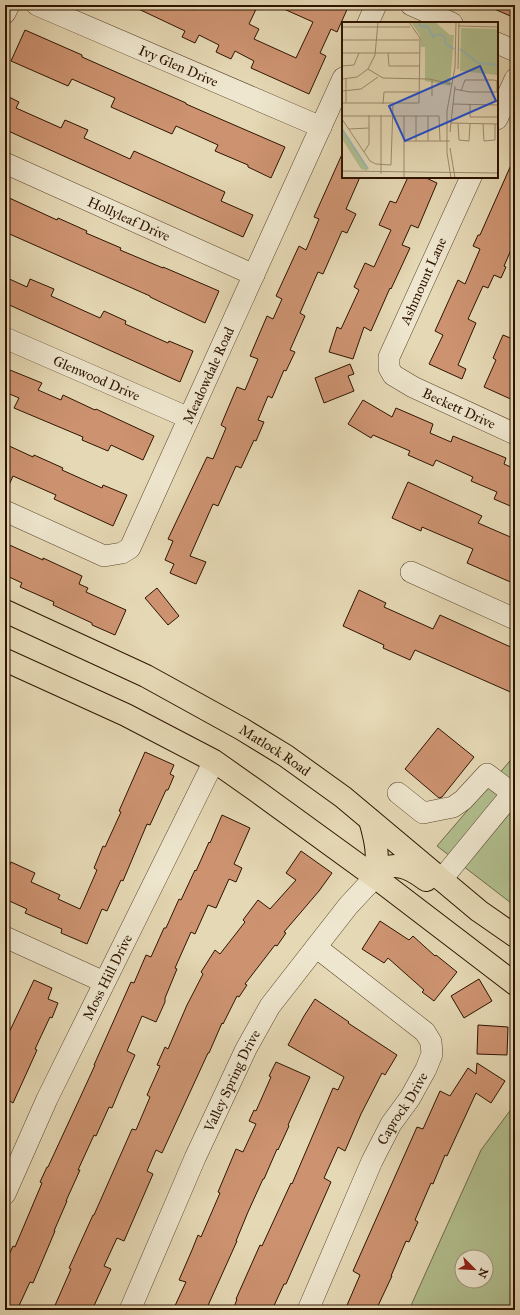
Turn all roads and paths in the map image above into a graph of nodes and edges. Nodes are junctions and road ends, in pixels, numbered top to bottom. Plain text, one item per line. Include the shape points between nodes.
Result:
1 (9, 5) edge
2 (37, 5) edge
3 (376, 5) edge
4 (411, 5) edge
5 (5, 13) edge
6 (368, 22) edge
7 (450, 22) edge
8 (498, 43) edge
9 (515, 51) edge
10 (515, 79) edge
11 (342, 80) edge
12 (498, 117) edge
13 (321, 127) junction
14 (5, 163) edge
15 (471, 178) edge
16 (254, 275) junction
17 (5, 338) edge
18 (404, 381) joint
19 (189, 418) junction
20 (515, 434) edge
21 (5, 511) edge
22 (411, 572) dead end
23 (5, 611) edge
24 (515, 619) edge
25 (5, 660) edge
26 (214, 761) junction
27 (514, 792) edge
28 (398, 793) dead end
29 (370, 820) junction
30 (375, 877) junction
31 (441, 880) junction
32 (493, 921) junction
33 (515, 936) edge
34 (5, 937) edge
35 (316, 947) junction
36 (104, 982) junction
37 (515, 984) edge
38 (5, 1194) edge
39 (130, 1310) edge
40 (308, 1310) edge

1 - 5 street
2 - 13 street, Ivy Glen Drive
3 - 6 street
4 - 7 street
8 - 9 street
10 - 12 street
11 - 13 street, Meadowdale Road
13 - 16 street, Meadowdale Road
14 - 16 street, Hollyleaf Drive
15 - 18 street, Ashmount Lane via 389,357 389,368 393,376
16 - 19 street, Meadowdale Road
17 - 19 street, Glenwood Drive
18 - 20 street, Beckett Drive
19 - 21 street, Meadowdale Road via 130,548 122,553 104,556
22 - 24 street
23 - 29 main road, Matlock Road via 146,676 242,729 286,756
25 - 26 main road via 126,715
26 - 30 main road
26 - 36 street, Moss Hill Drive
27 - 28 street via 487,774 453,807 423,813
27 - 31 street
29 - 30 main road via 378,858
29 - 31 main road, Matlock Road
30 - 32 main road via 383,868 401,866 416,872 480,920
30 - 35 street, Valley Spring Drive
30 - 37 main road
31 - 32 main road, Matlock Road
32 - 33 main road, Matlock Road
34 - 36 street
35 - 39 street, Valley Spring Drive via 270,1006 246,1049 195,1158
35 - 40 street, Caprock Drive via 424,1032 431,1042 432,1054 410,1098 391,1124 372,1162
36 - 38 street, Moss Hill Drive via 47,1099

